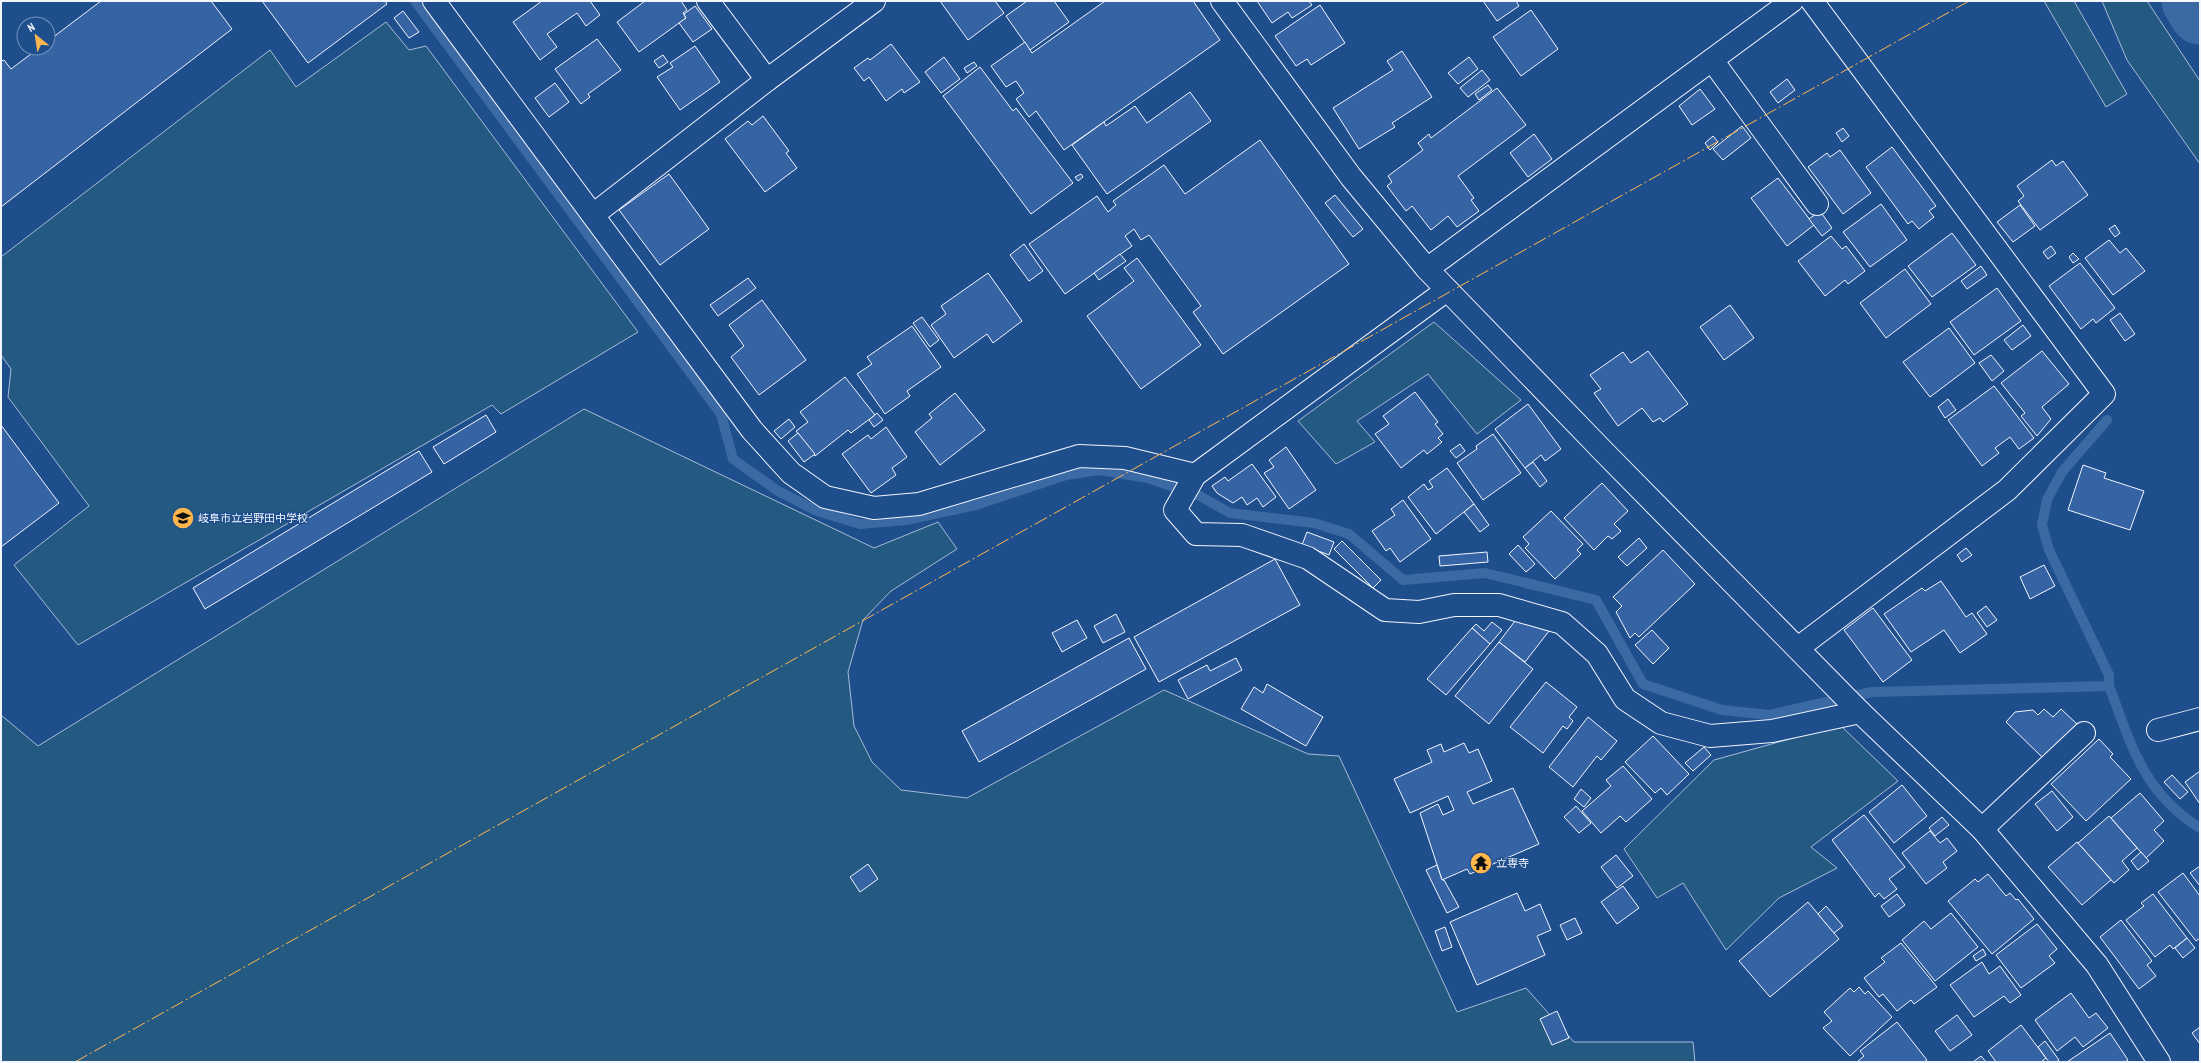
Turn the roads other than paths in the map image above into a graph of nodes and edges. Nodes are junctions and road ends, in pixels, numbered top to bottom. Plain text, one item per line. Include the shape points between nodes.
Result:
1 (434, 1) edge
2 (708, 1) edge
3 (874, 1) edge
4 (1222, 1) edge
5 (1792, 1) edge
6 (1812, 1) edge
7 (1712, 60) junction
8 (767, 80) junction
9 (1817, 204) dead end
10 (593, 215) junction
11 (1427, 269) junction
12 (1447, 290) junction
13 (1189, 484) junction
14 (1798, 648) junction
15 (1852, 703) junction
16 (2200, 719) edge
17 (2158, 730) dead end
18 (2084, 733) dead end
19 (1982, 829) junction
20 (2159, 1062) edge

1 - 10 street
2 - 8 street
3 - 8 street
4 - 11 street via 1351,177
5 - 7 street
6 - 14 street via 2104,394 2007,490
7 - 9 street
7 - 11 street
8 - 10 street
10 - 13 street via 752,430 791,473 824,497 874,508 919,504 1079,456 1125,458
11 - 12 street
12 - 13 street
12 - 14 street
13 - 15 street via 1174,510 1196,534 1242,535 1308,558 1385,610 1419,612 1454,605 1499,604 1562,623 1597,654 1625,699 1661,723 1710,736 1772,731
14 - 15 street
15 - 19 street
16 - 17 street
18 - 19 street
19 - 20 street via 2097,965

